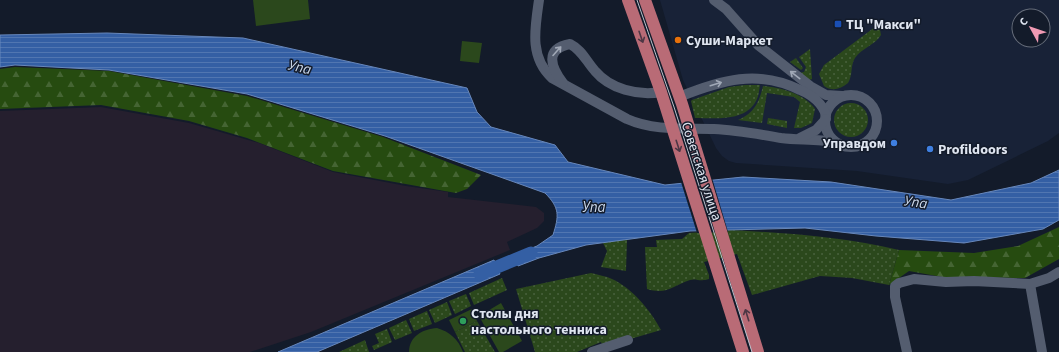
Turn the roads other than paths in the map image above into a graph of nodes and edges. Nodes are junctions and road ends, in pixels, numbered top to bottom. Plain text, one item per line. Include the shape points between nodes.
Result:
1 (539, 0) edge
2 (628, 0) edge
3 (645, 0) edge
4 (714, 0) edge
5 (564, 84) junction
6 (661, 92) junction
7 (842, 96) junction
8 (680, 100) junction
9 (826, 117) junction
10 (796, 139) junction
11 (841, 145) junction
12 (1059, 272) edge
13 (1030, 284) junction
14 (628, 340) dead end
15 (592, 352) edge
16 (743, 352) edge
17 (758, 352) edge
18 (907, 352) edge
19 (1042, 352) edge

1 - 5 street via 535,25 536,55 544,71
2 -> 6 main road, Советская улица
3 - 8 main road, Советская улица
7 -> 4 street via 826,95 810,86 758,45 726,9
5 -> 6 street via 552,65 552,57 562,46 570,44 582,52 596,72 608,83 630,91
5 - 10 street via 627,119 646,126 746,131
6 -> 16 main road, Советская улица
7 - 9 street via 832,104
7 - 11 street via 853,95 867,100 878,121 876,130 865,143 849,147
8 -> 9 street via 736,78 763,78 788,84 806,92 820,104
17 -> 8 main road, Советская улица
9 - 10 street via 816,130
9 - 11 street via 829,134
10 - 11 street via 826,140
12 - 13 street
13 - 18 street via 914,279 899,283 894,286 895,297
13 - 19 street
14 - 15 street

